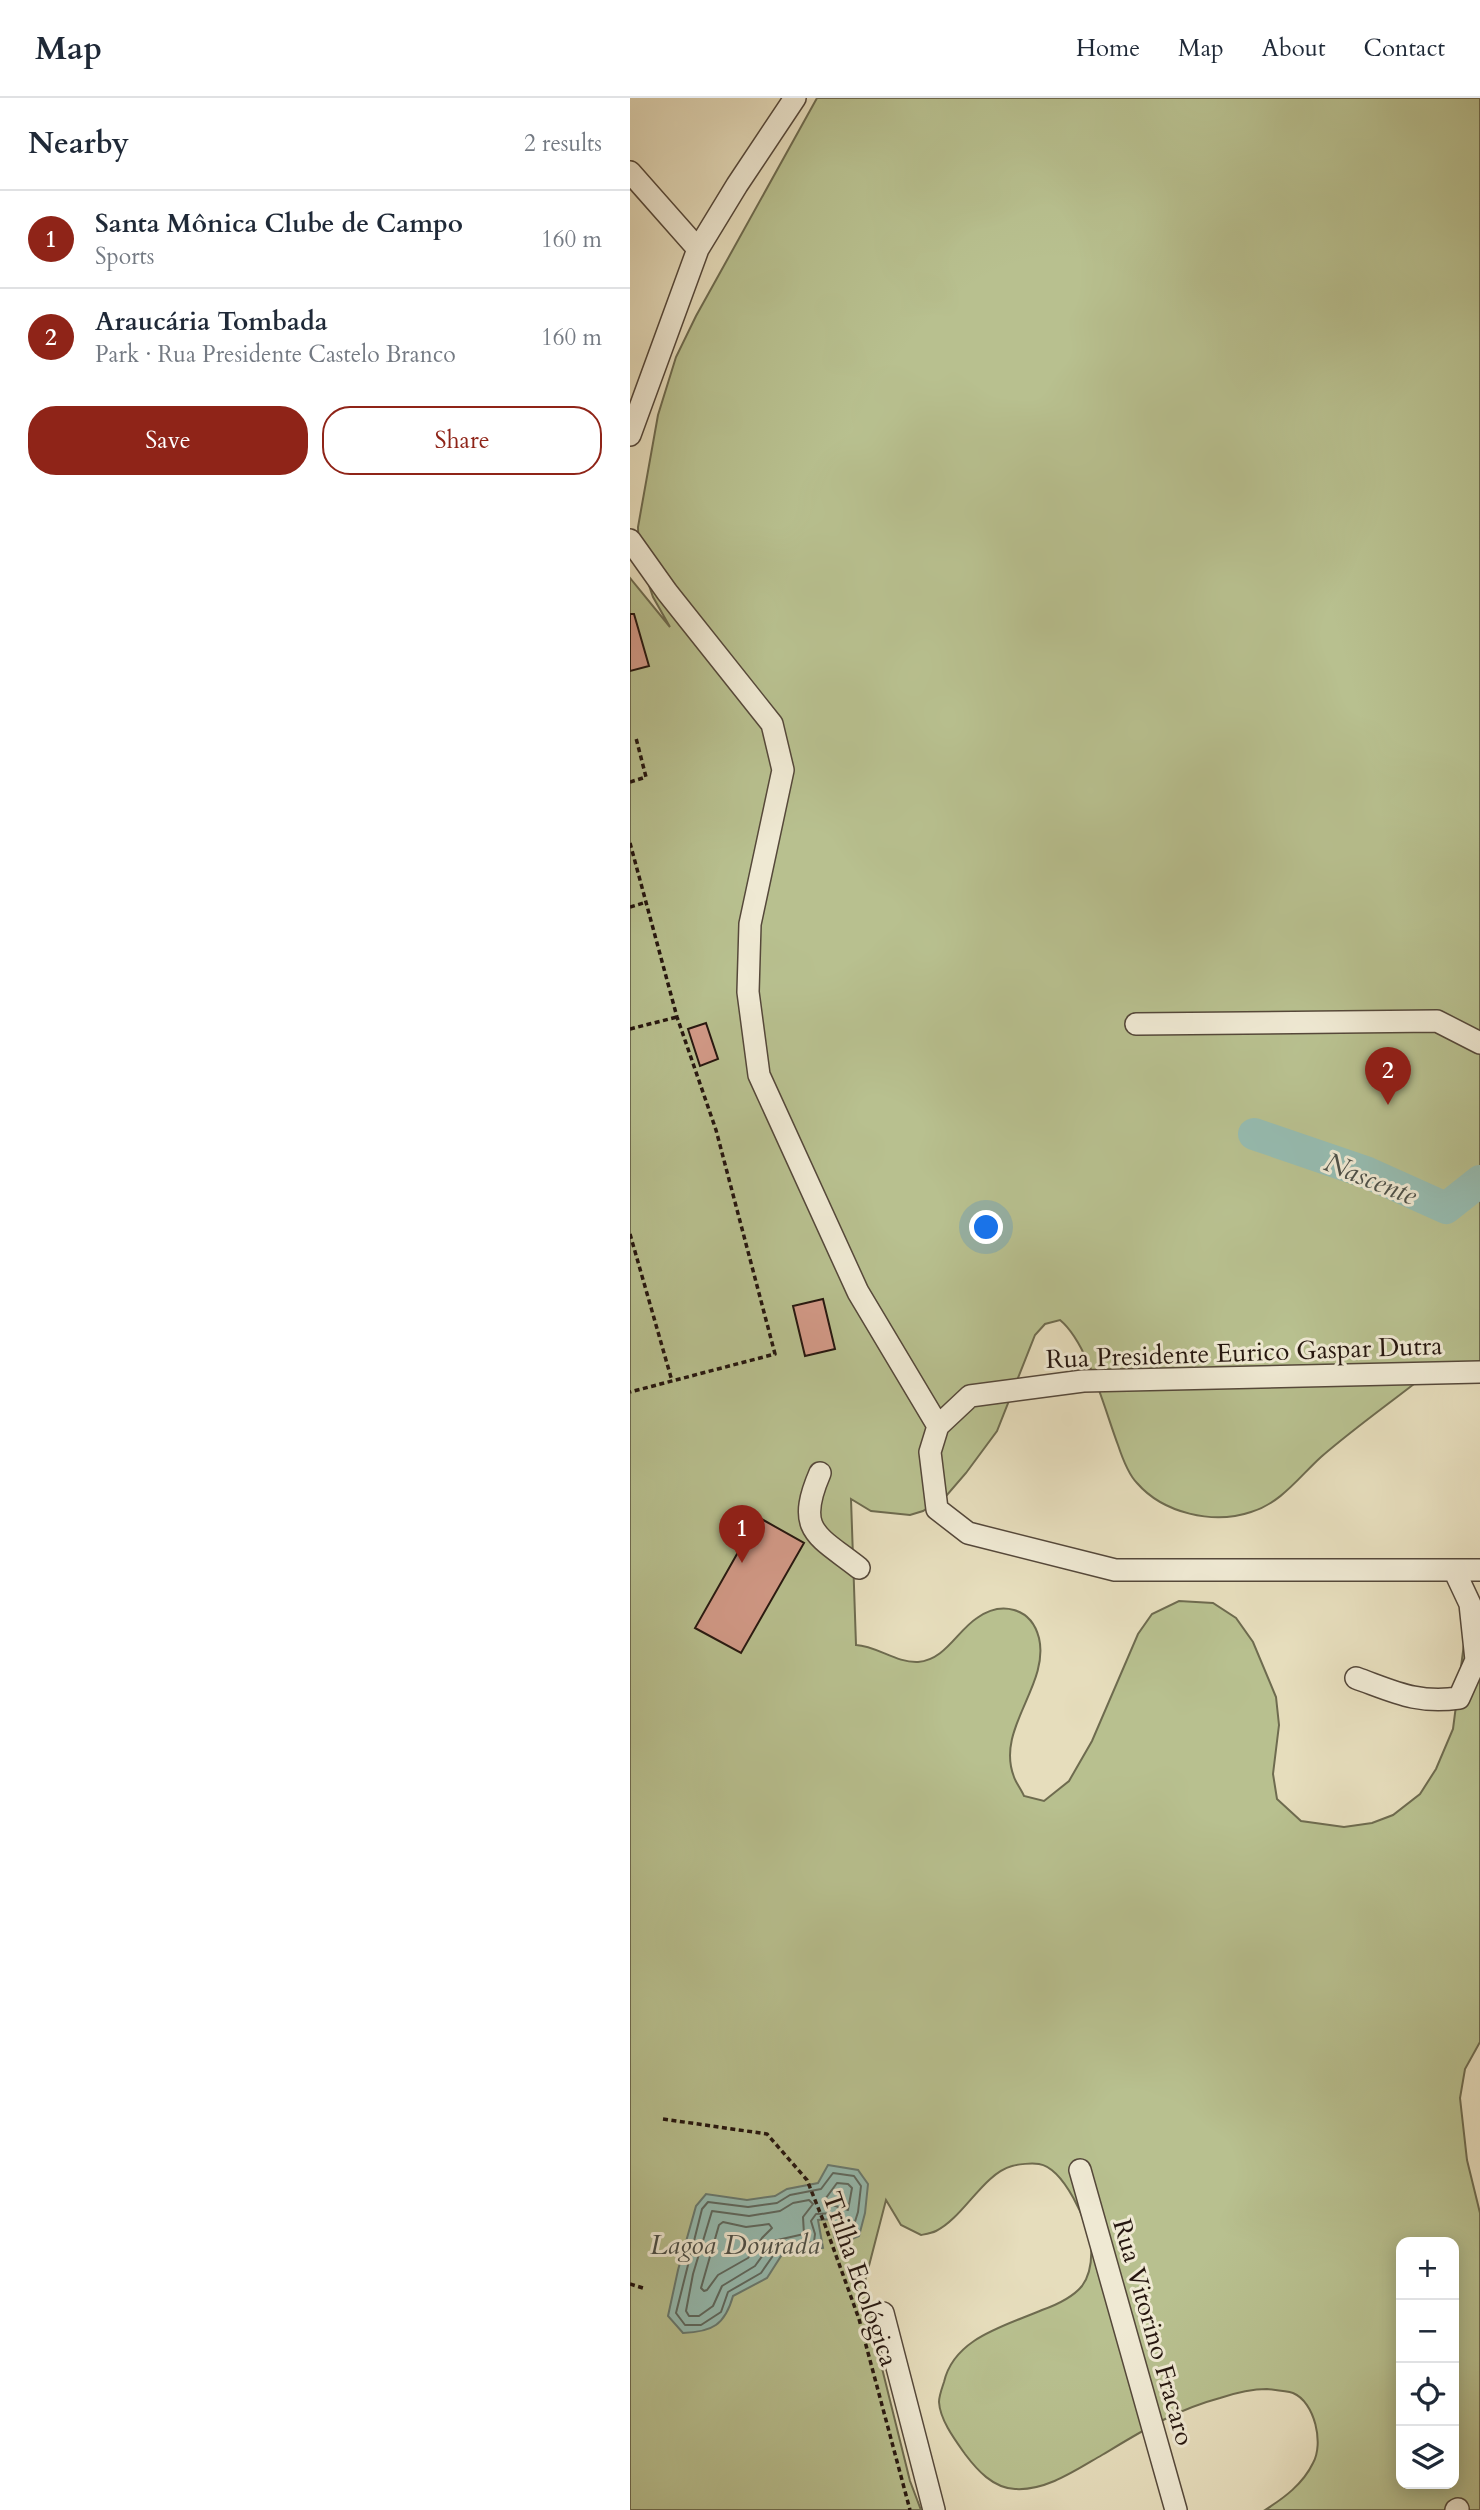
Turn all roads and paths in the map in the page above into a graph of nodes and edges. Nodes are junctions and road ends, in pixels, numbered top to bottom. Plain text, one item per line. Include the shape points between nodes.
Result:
1 (795, 98) edge
2 (630, 172) edge
3 (698, 249) junction
4 (630, 435) edge
5 (630, 540) edge
6 (636, 738) dead end
7 (630, 782) edge
8 (630, 843) edge
9 (647, 902) junction
10 (630, 906) edge
11 (677, 1017) junction
12 (1136, 1024) dead end
13 (630, 1029) edge
14 (1480, 1043) edge
15 (630, 1234) edge
16 (1480, 1372) edge
17 (672, 1381) junction
18 (630, 1392) edge
19 (938, 1426) junction
20 (820, 1473) dead end
21 (859, 1569) dead end
22 (1454, 1570) junction
23 (1480, 1570) edge
24 (1356, 1678) dead end
25 (663, 2119) dead end
26 (1080, 2170) dead end
27 (630, 2284) edge
28 (643, 2288) dead end
29 (883, 2313) dead end
30 (909, 2510) edge
31 (934, 2510) edge
32 (1176, 2510) edge

1 - 3 street
2 - 3 street
3 - 4 street
5 - 19 street via 772,724 783,770 750,924 748,992 759,1075 858,1292
6 - 7 path via 646,777
8 - 9 path
9 - 10 path
9 - 11 path
11 - 13 path
11 - 17 path via 716,1130 775,1354
12 - 14 street via 1437,1021
15 - 17 path
16 - 19 street, Rua Presidente Eurico Gaspar Dutra via 1083,1381 970,1396
17 - 18 path
19 - 22 street via 930,1452 937,1510 968,1534 1115,1570
20 - 21 street via 807,1515 813,1532
22 - 23 street
22 - 24 street via 1470,1604 1476,1660 1459,1698 1424,1700
25 - 30 path, Trilha Ecológica via 767,2134 807,2180 859,2319
26 - 32 street, Rua Vitorino Fracaro
27 - 28 path
29 - 31 street

